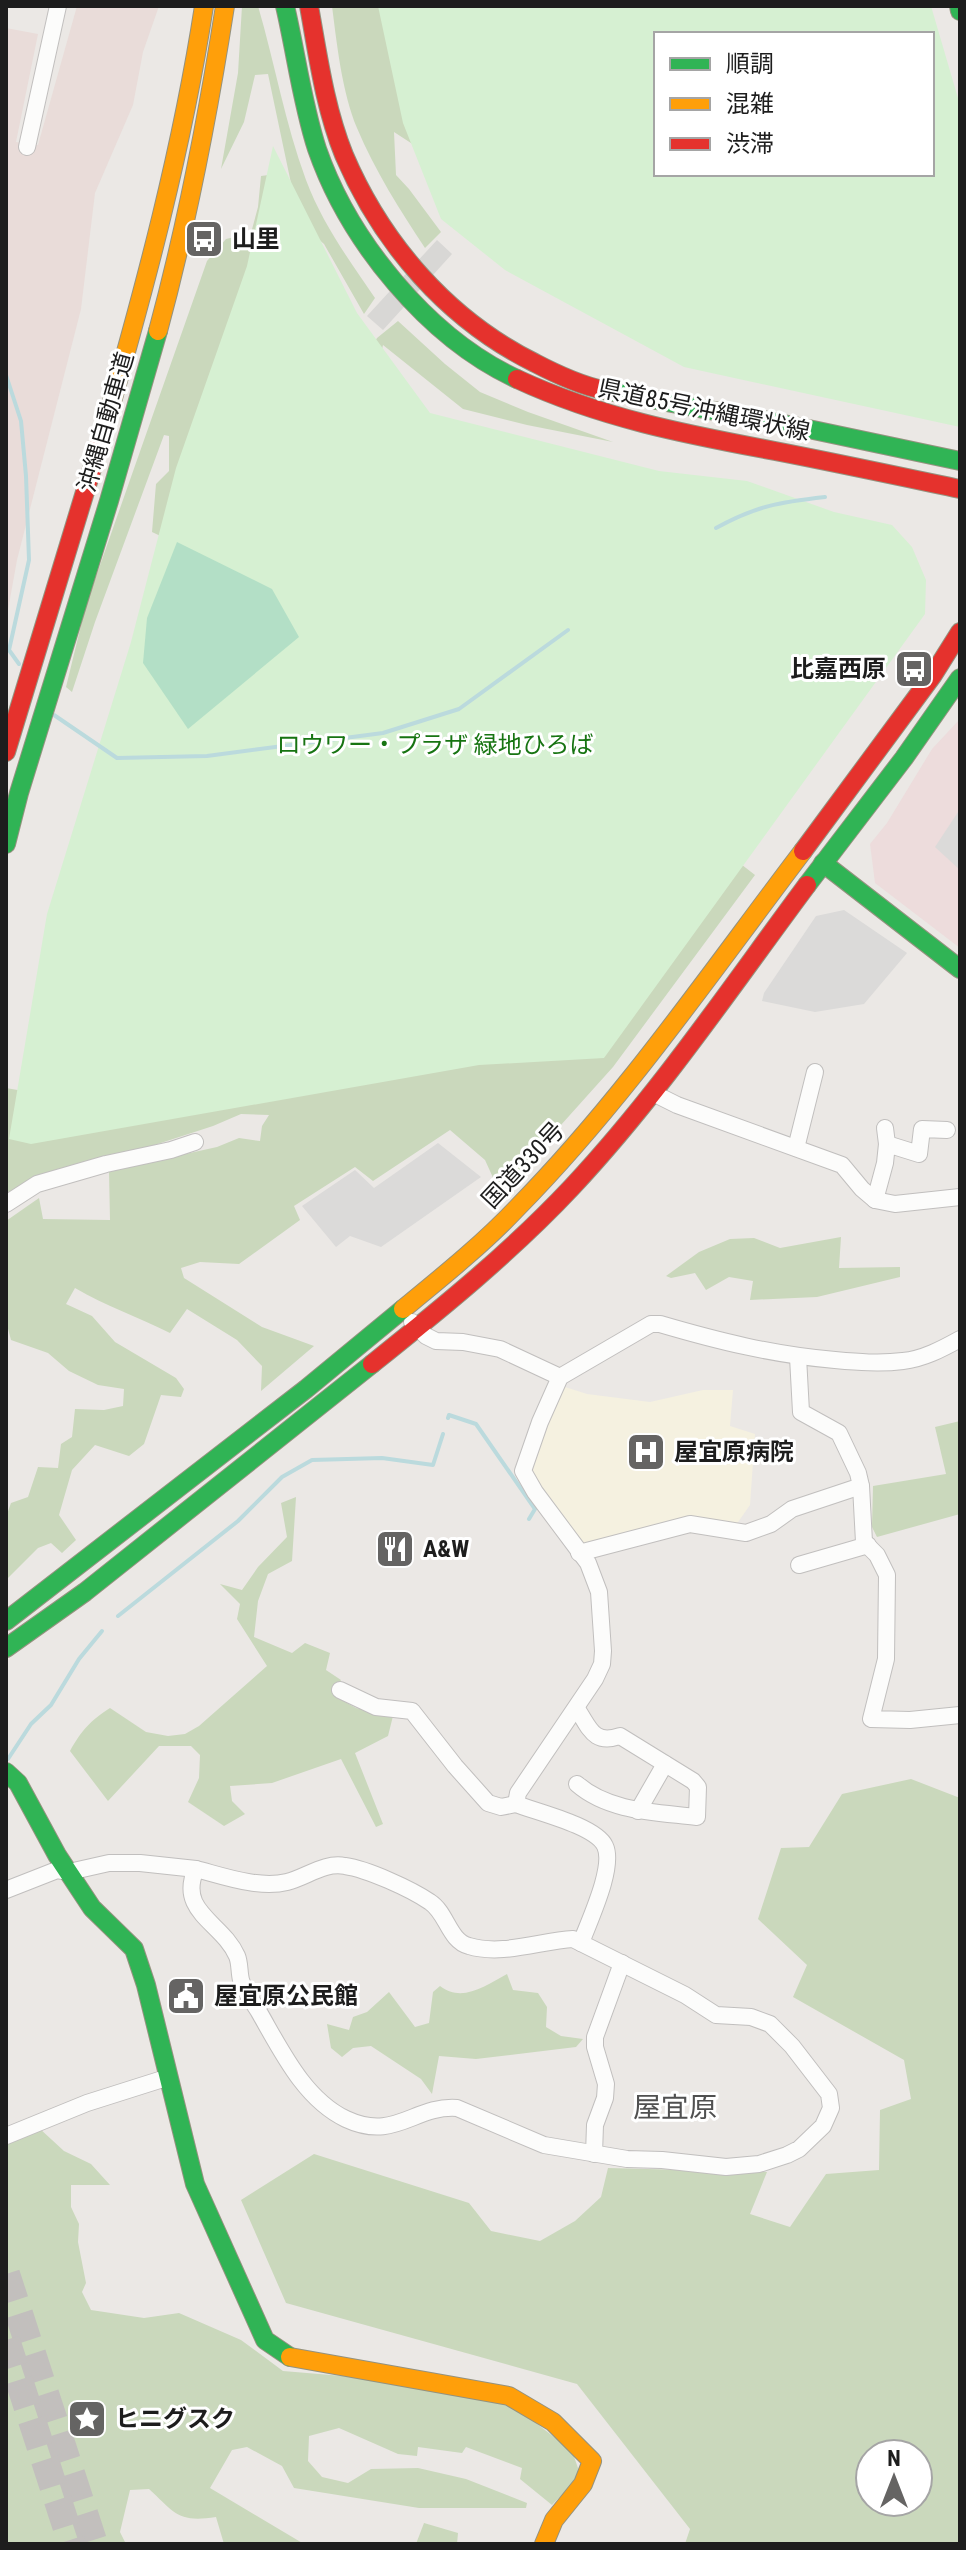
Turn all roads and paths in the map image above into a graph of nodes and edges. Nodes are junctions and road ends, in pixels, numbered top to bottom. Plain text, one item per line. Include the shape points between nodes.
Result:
1 (58, 6) edge
2 (204, 6) edge
3 (225, 6) edge
4 (285, 6) edge
5 (309, 6) edge
6 (27, 147) dead end
7 (960, 461) edge
8 (960, 489) edge
9 (960, 632) edge
10 (960, 678) edge
11 (6, 752) edge
12 (6, 844) edge
13 (823, 863) junction
14 (960, 969) edge
15 (815, 1072) dead end
16 (653, 1093) junction
17 (947, 1130) dead end
18 (195, 1142) dead end
19 (796, 1148) junction
20 (960, 1197) edge
21 (875, 1200) junction
22 (6, 1204) edge
23 (401, 1310) junction
24 (417, 1328) junction
25 (960, 1339) edge
26 (798, 1357) junction
27 (560, 1377) junction
28 (861, 1486) junction
29 (868, 1545) junction
30 (579, 1553) junction
31 (799, 1565) dead end
32 (6, 1621) edge
33 (6, 1648) edge
34 (340, 1690) dead end
35 (577, 1709) junction
36 (960, 1715) edge
37 (665, 1764) junction
38 (6, 1772) edge
39 (577, 1784) dead end
40 (516, 1804) junction
41 (638, 1811) junction
42 (196, 1869) junction
43 (69, 1872) junction
44 (6, 1890) edge
45 (581, 1943) junction
46 (622, 1963) junction
47 (169, 2077) junction
48 (6, 2136) edge
49 (594, 2154) junction
50 (544, 2544) edge

1 - 6 street
2 - 11 main road, 沖縄自動車道 via 172,180 143,292
3 - 12 main road, 沖縄自動車道 via 195,184 166,298
4 - 8 main road, 県道85号沖縄環状線 via 311,130 339,199 392,280 465,350 546,394 611,417
5 - 7 main road, 県道85号沖縄環状線 via 336,128 361,190 415,271 482,333 531,363 598,389
9 - 23 main road, 国道330号 via 880,748 611,1104 515,1211
10 - 13 main road, 国道330号
13 - 14 main road
13 - 16 main road, 国道330号
15 - 19 street
16 - 19 street
16 - 24 main road, 国道330号 via 531,1228
17 - 21 street via 922,1129 919,1154 886,1136
18 - 22 street via 37,1184
19 - 21 street via 842,1165
20 - 21 street via 895,1204
23 - 24 street
23 - 32 main road, 国道330号
24 - 27 street via 436,1341 500,1349
24 - 33 main road, 国道330号 via 85,1592
25 - 26 street via 905,1361
26 - 27 street via 651,1324
26 - 28 street via 801,1412 839,1433
27 - 30 street via 523,1471
28 - 29 street
28 - 30 street via 792,1509 746,1533 690,1524
29 - 31 street
29 - 36 street via 887,1575 886,1659 871,1719
30 - 35 street via 599,1592 603,1651 602,1664
34 - 40 street via 376,1707 412,1711 488,1803
35 - 37 street via 594,1735 620,1736
35 - 40 street via 518,1793
37 - 41 street
37 - 41 street via 698,1787 697,1817
38 - 43 main road via 18,1783
39 - 41 street
40 - 45 street via 575,1825 598,1836 606,1847 605,1876
42 - 43 street via 109,1863
42 - 45 street via 284,1883 332,1864 348,1866 431,1902 456,1940 468,1946 505,1949 573,1939
42 - 49 street via 191,1897 237,1955 244,1986 301,2080 322,2104 371,2127 457,2108 544,2145
43 - 44 street via 57,1870
43 - 47 main road via 92,1908 134,1949
45 - 46 street
46 - 49 street via 595,2037 606,2084
46 - 49 street via 716,2015 770,2024 829,2094 831,2108 823,2126 799,2149 759,2164 726,2167
47 - 48 street
47 - 50 main road via 195,2184 265,2340 293,2359 509,2396 553,2422 592,2461

